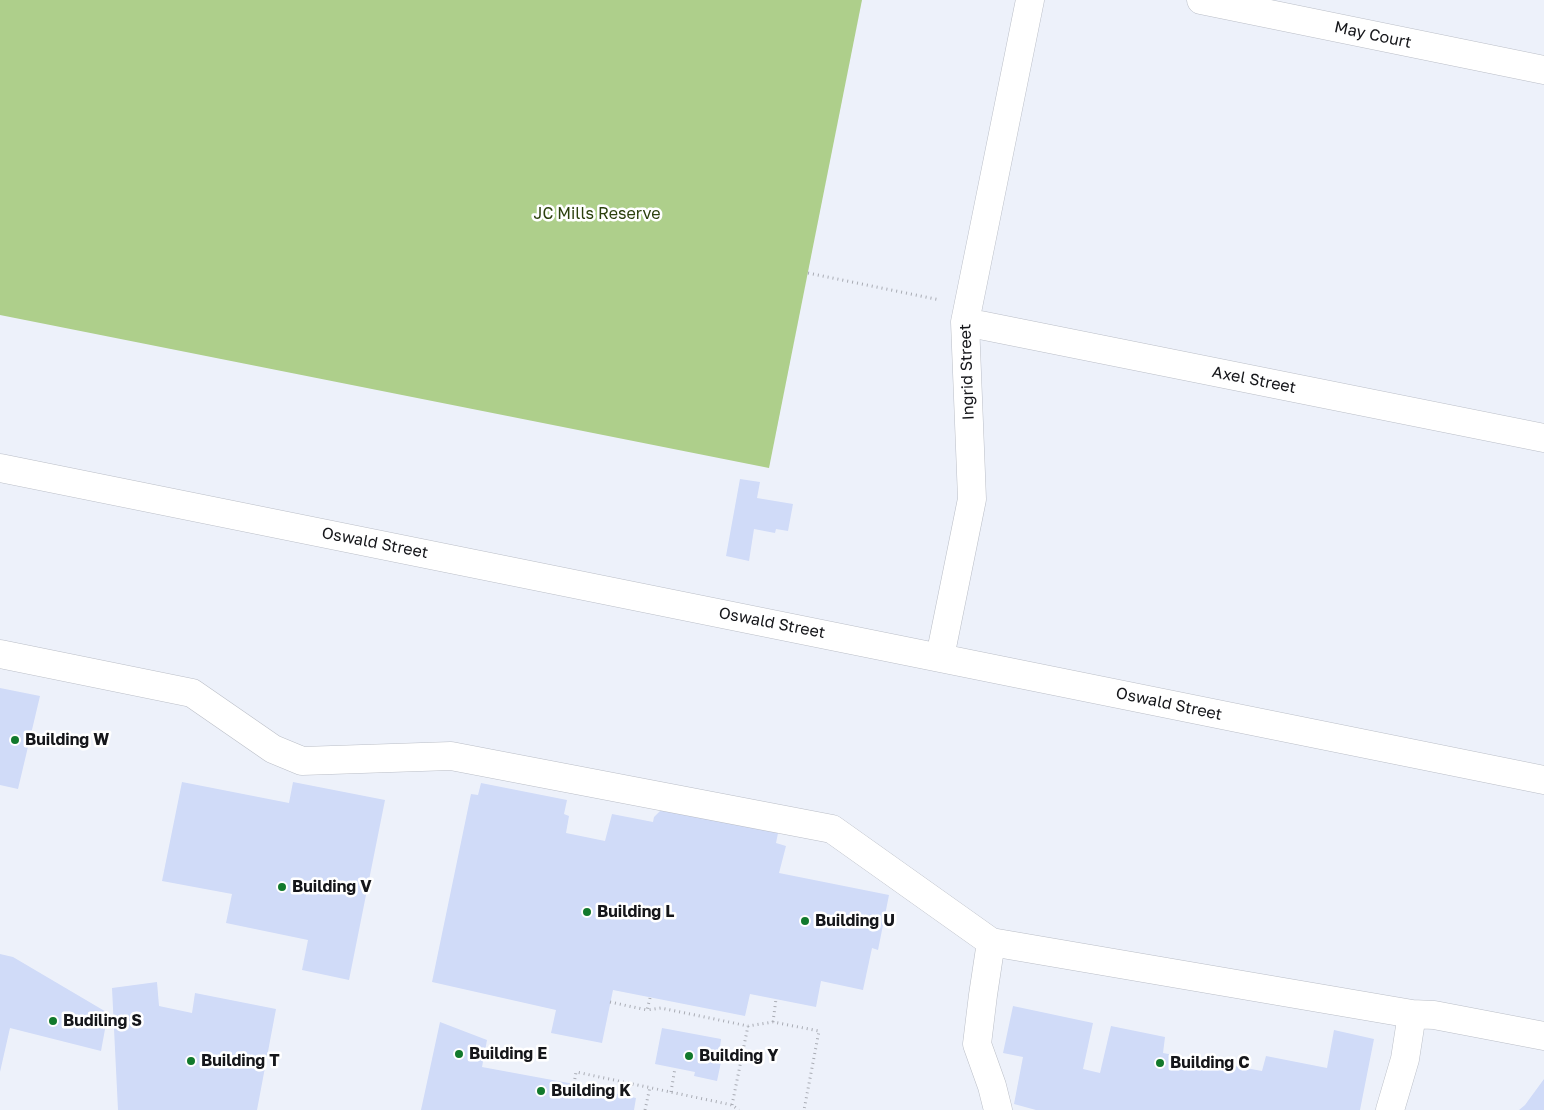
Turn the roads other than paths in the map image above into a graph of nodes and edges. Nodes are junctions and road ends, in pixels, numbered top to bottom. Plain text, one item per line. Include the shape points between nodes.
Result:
1 (1030, 0) edge
2 (1201, 0) edge
3 (1544, 70) edge
4 (965, 322) junction
5 (1544, 438) edge
6 (0, 468) edge
7 (0, 654) edge
8 (940, 657) junction
9 (1544, 780) edge
10 (991, 942) junction
11 (1412, 1014) junction
12 (1544, 1036) edge
13 (998, 1110) edge
14 (1390, 1110) edge

1 - 4 street, Ingrid Street
2 - 3 street, May Court
4 - 5 street, Axel Street
4 - 8 street, Ingrid Street via 972,499
6 - 8 street, Oswald Street
7 - 10 street via 192,693 273,749 302,762 451,756 832,829
8 - 9 street, Oswald Street
10 - 11 street
10 - 13 street via 977,1044
11 - 12 street via 1434,1015
11 - 14 street via 1405,1059

